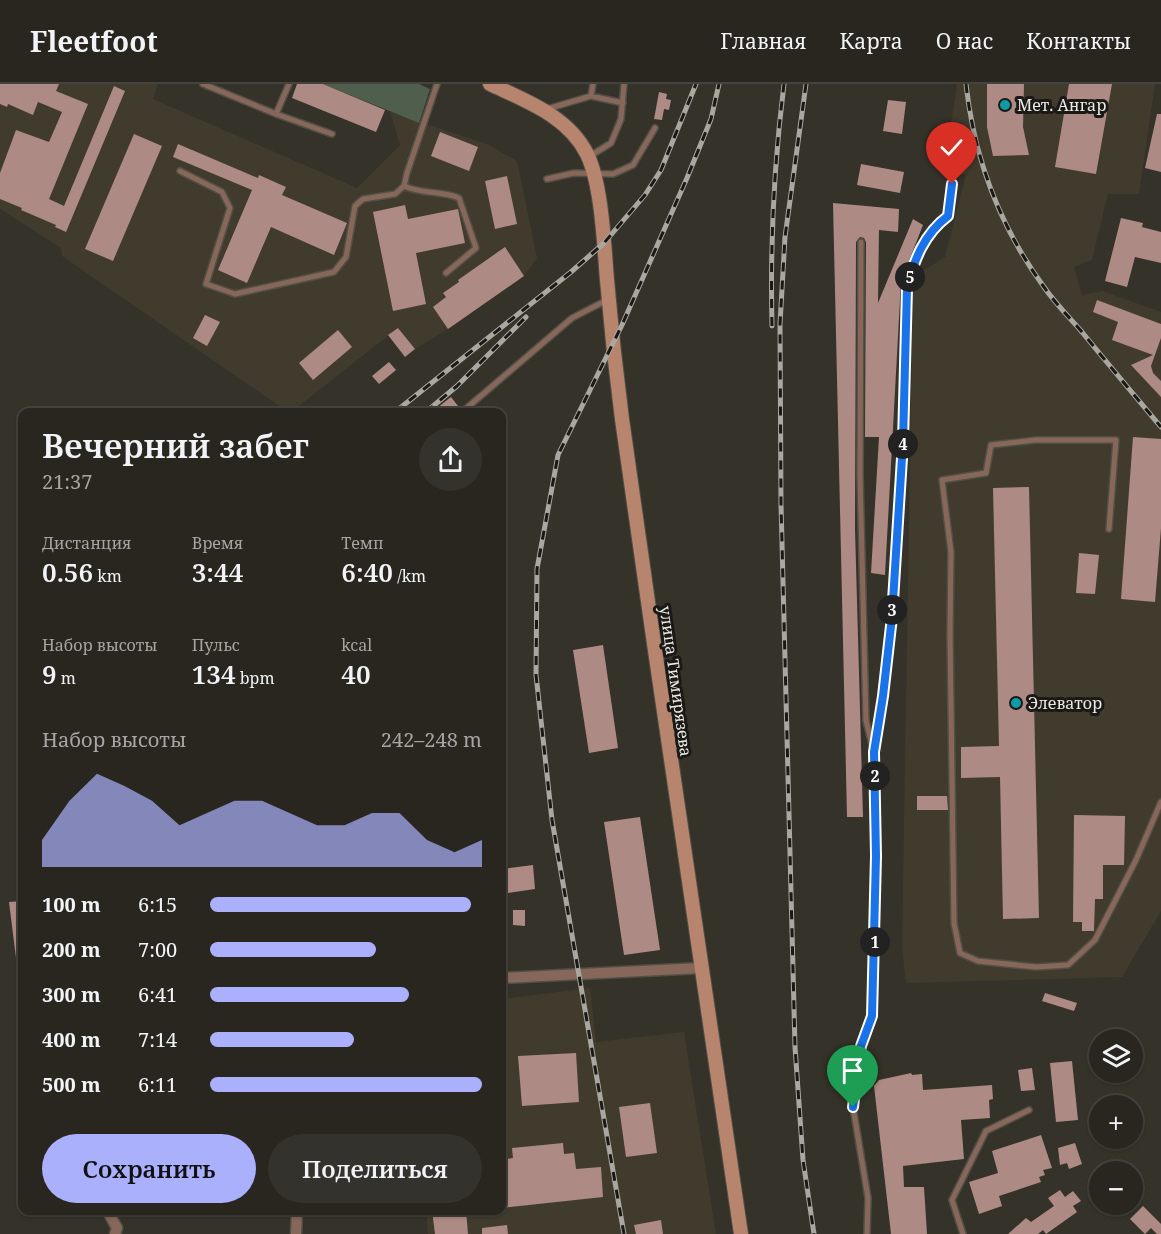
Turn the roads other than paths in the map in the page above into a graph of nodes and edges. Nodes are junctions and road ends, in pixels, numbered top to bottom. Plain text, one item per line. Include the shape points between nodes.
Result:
1 (203, 84) edge
2 (289, 84) edge
3 (437, 84) edge
4 (490, 84) edge
5 (593, 84) edge
6 (624, 84) edge
7 (591, 96) junction
8 (623, 103) junction
9 (545, 110) junction
10 (276, 114) junction
11 (654, 128) dead end
12 (333, 134) dead end
13 (588, 156) junction
14 (180, 171) dead end
15 (593, 173) junction
16 (548, 179) dead end
17 (952, 184) dead end
18 (404, 186) junction
19 (861, 243) dead end
20 (446, 273) dead end
21 (609, 299) junction
22 (467, 408) edge
23 (1109, 529) dead end
24 (874, 752) junction
25 (1161, 802) edge
26 (701, 968) junction
27 (506, 978) edge
28 (1029, 1110) dead end
29 (110, 1215) edge
30 (297, 1215) edge
31 (118, 1232) edge
32 (296, 1234) edge
33 (741, 1234) edge
34 (867, 1234) edge
35 (963, 1234) edge

1 - 10 lane
2 - 10 lane
3 - 18 lane
4 - 9 main road
5 - 7 lane
6 - 8 lane
7 - 8 lane
7 - 9 lane
8 - 13 lane via 611,143
9 - 13 main road, улица Тимирязева via 576,135
10 - 12 lane
11 - 15 lane via 633,165 613,174
13 - 15 main road, улица Тимирязева
14 - 18 lane via 222,192 230,208 206,284 235,294 334,272 346,257 355,206 363,199 395,194
15 - 16 lane via 574,172
15 - 21 main road, улица Тимирязева via 601,211
17 - 24 lane via 948,216 933,227 913,264 907,288 903,442 892,617
18 - 20 lane via 417,192 459,198 476,248
19 - 24 lane via 860,475 866,721
21 - 22 lane via 572,318
21 - 26 main road, улица Тимирязева via 657,675
23 - 25 lane via 1116,440 1035,440 991,445 986,472 942,480 951,552 954,923 960,953 978,961 1036,967 1068,965 1095,940
24 - 34 lane via 872,1016 861,1046 853,1107 868,1198
26 - 27 street
26 - 33 main road, улица Тимирязева
28 - 35 lane via 986,1131 951,1200
29 - 31 street
30 - 32 street

